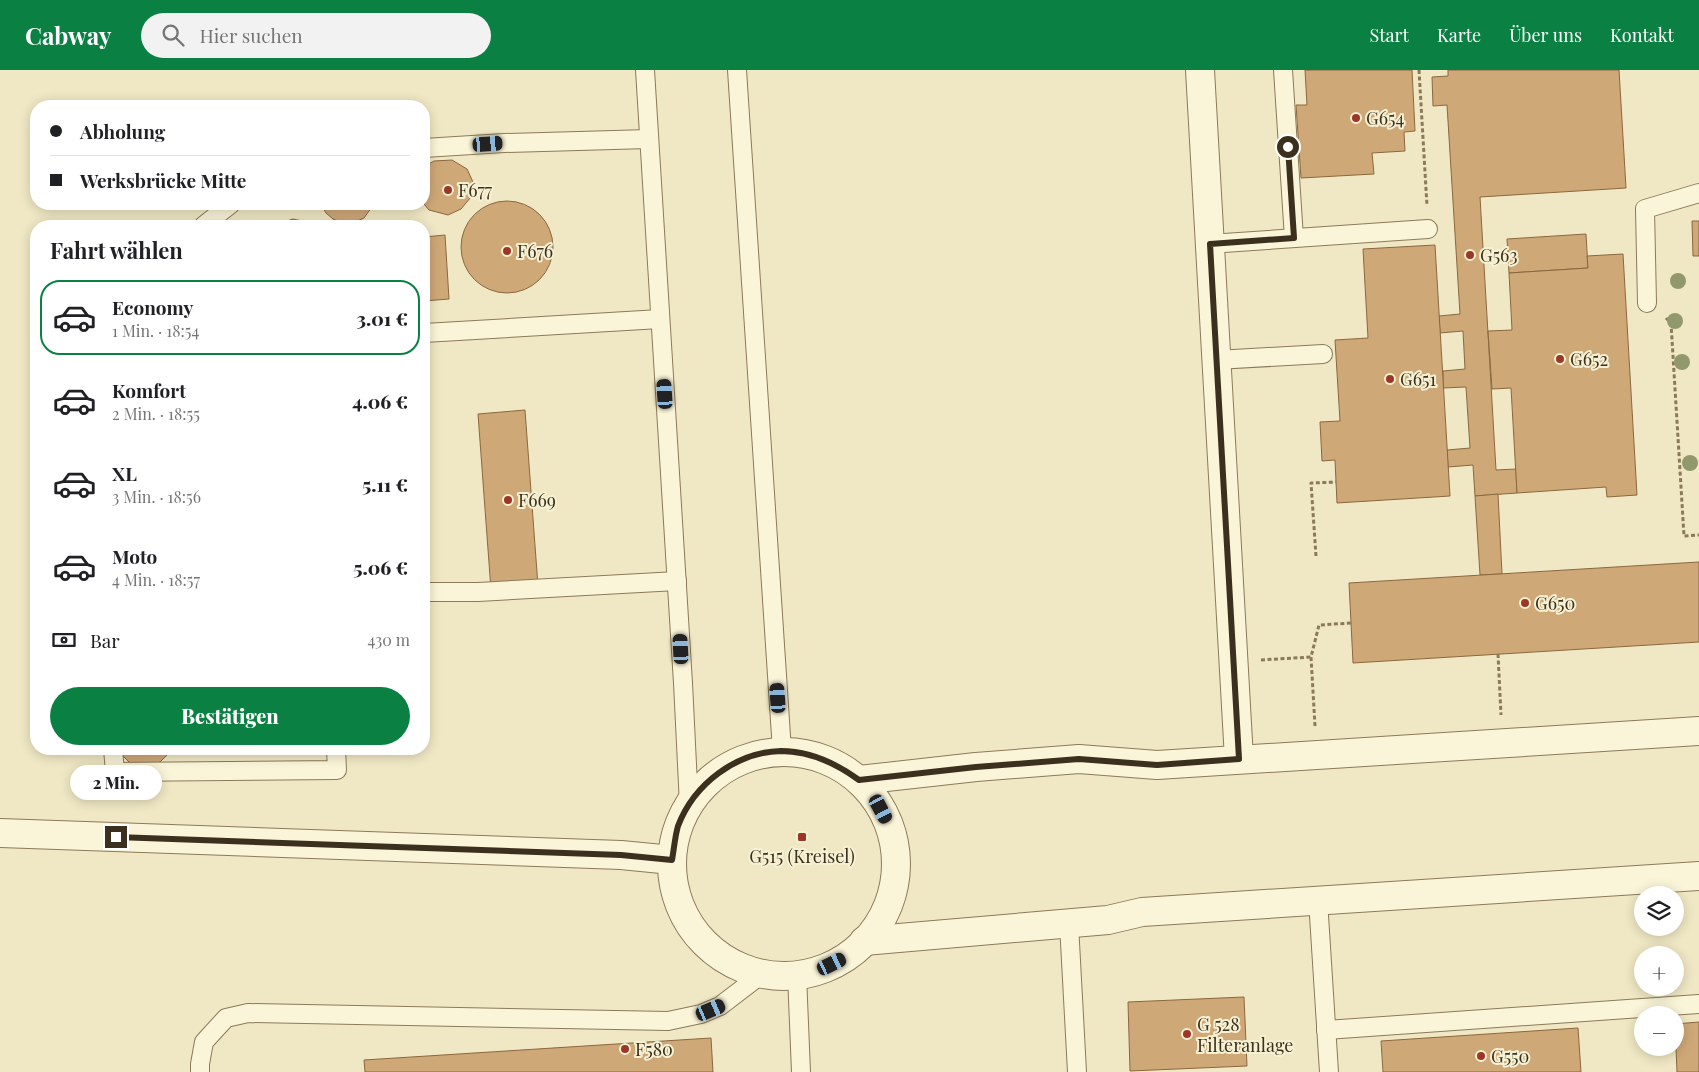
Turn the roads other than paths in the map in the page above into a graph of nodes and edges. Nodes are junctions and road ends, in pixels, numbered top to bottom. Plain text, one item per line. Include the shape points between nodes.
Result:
1 (645, 70) edge
2 (737, 70) edge
3 (1200, 70) edge
4 (1283, 70) edge
5 (649, 139) junction
6 (430, 148) edge
7 (1699, 193) edge
8 (224, 210) edge
9 (211, 220) edge
10 (1428, 229) road end
11 (1294, 238) junction
12 (1210, 244) junction
13 (1647, 303) road end
14 (660, 318) junction
15 (430, 333) edge
16 (1323, 354) dead end
17 (1216, 360) junction
18 (677, 581) junction
19 (430, 592) edge
20 (1699, 730) edge
21 (782, 751) junction
22 (114, 755) edge
23 (336, 755) edge
24 (1239, 759) junction
25 (859, 780) junction
26 (689, 805) junction
27 (0, 833) edge
28 (672, 860) junction
29 (1699, 876) edge
30 (1318, 900) junction
31 (1069, 924) junction
32 (864, 941) junction
33 (762, 974) junction
34 (797, 975) junction
35 (1699, 1004) edge
36 (1326, 1030) junction
37 (200, 1072) edge
38 (801, 1072) edge
39 (1077, 1072) edge
40 (1329, 1072) edge

1 - 5 lane
2 - 21 lane
3 - 12 street
4 - 11 lane
5 - 6 lane
5 - 14 lane
7 - 13 lane via 1645,209
8 - 9 lane
10 - 11 lane
11 - 12 lane
12 - 17 street
14 - 15 lane
14 - 18 lane
16 - 17 lane
17 - 24 street
18 - 19 lane
18 - 26 lane
20 - 24 street
21 - 25 street via 814,756
21 - 26 street via 752,756 722,770 703,786
22 - 23 lane via 115,772 337,770
24 - 25 street via 1157,765 1079,759
25 - 32 street via 888,821 895,850 895,875 889,901 882,918
26 - 28 street via 678,827
27 - 28 street via 621,855
28 - 33 street via 677,896 687,920 709,947 734,964
29 - 30 street
30 - 31 street via 1142,912
30 - 36 lane
31 - 32 street
31 - 39 lane
32 - 34 street via 843,959 821,970
33 - 34 street
33 - 37 lane via 720,1006 668,1021 248,1013 226,1018 204,1042
34 - 38 lane
35 - 36 lane
36 - 40 lane

